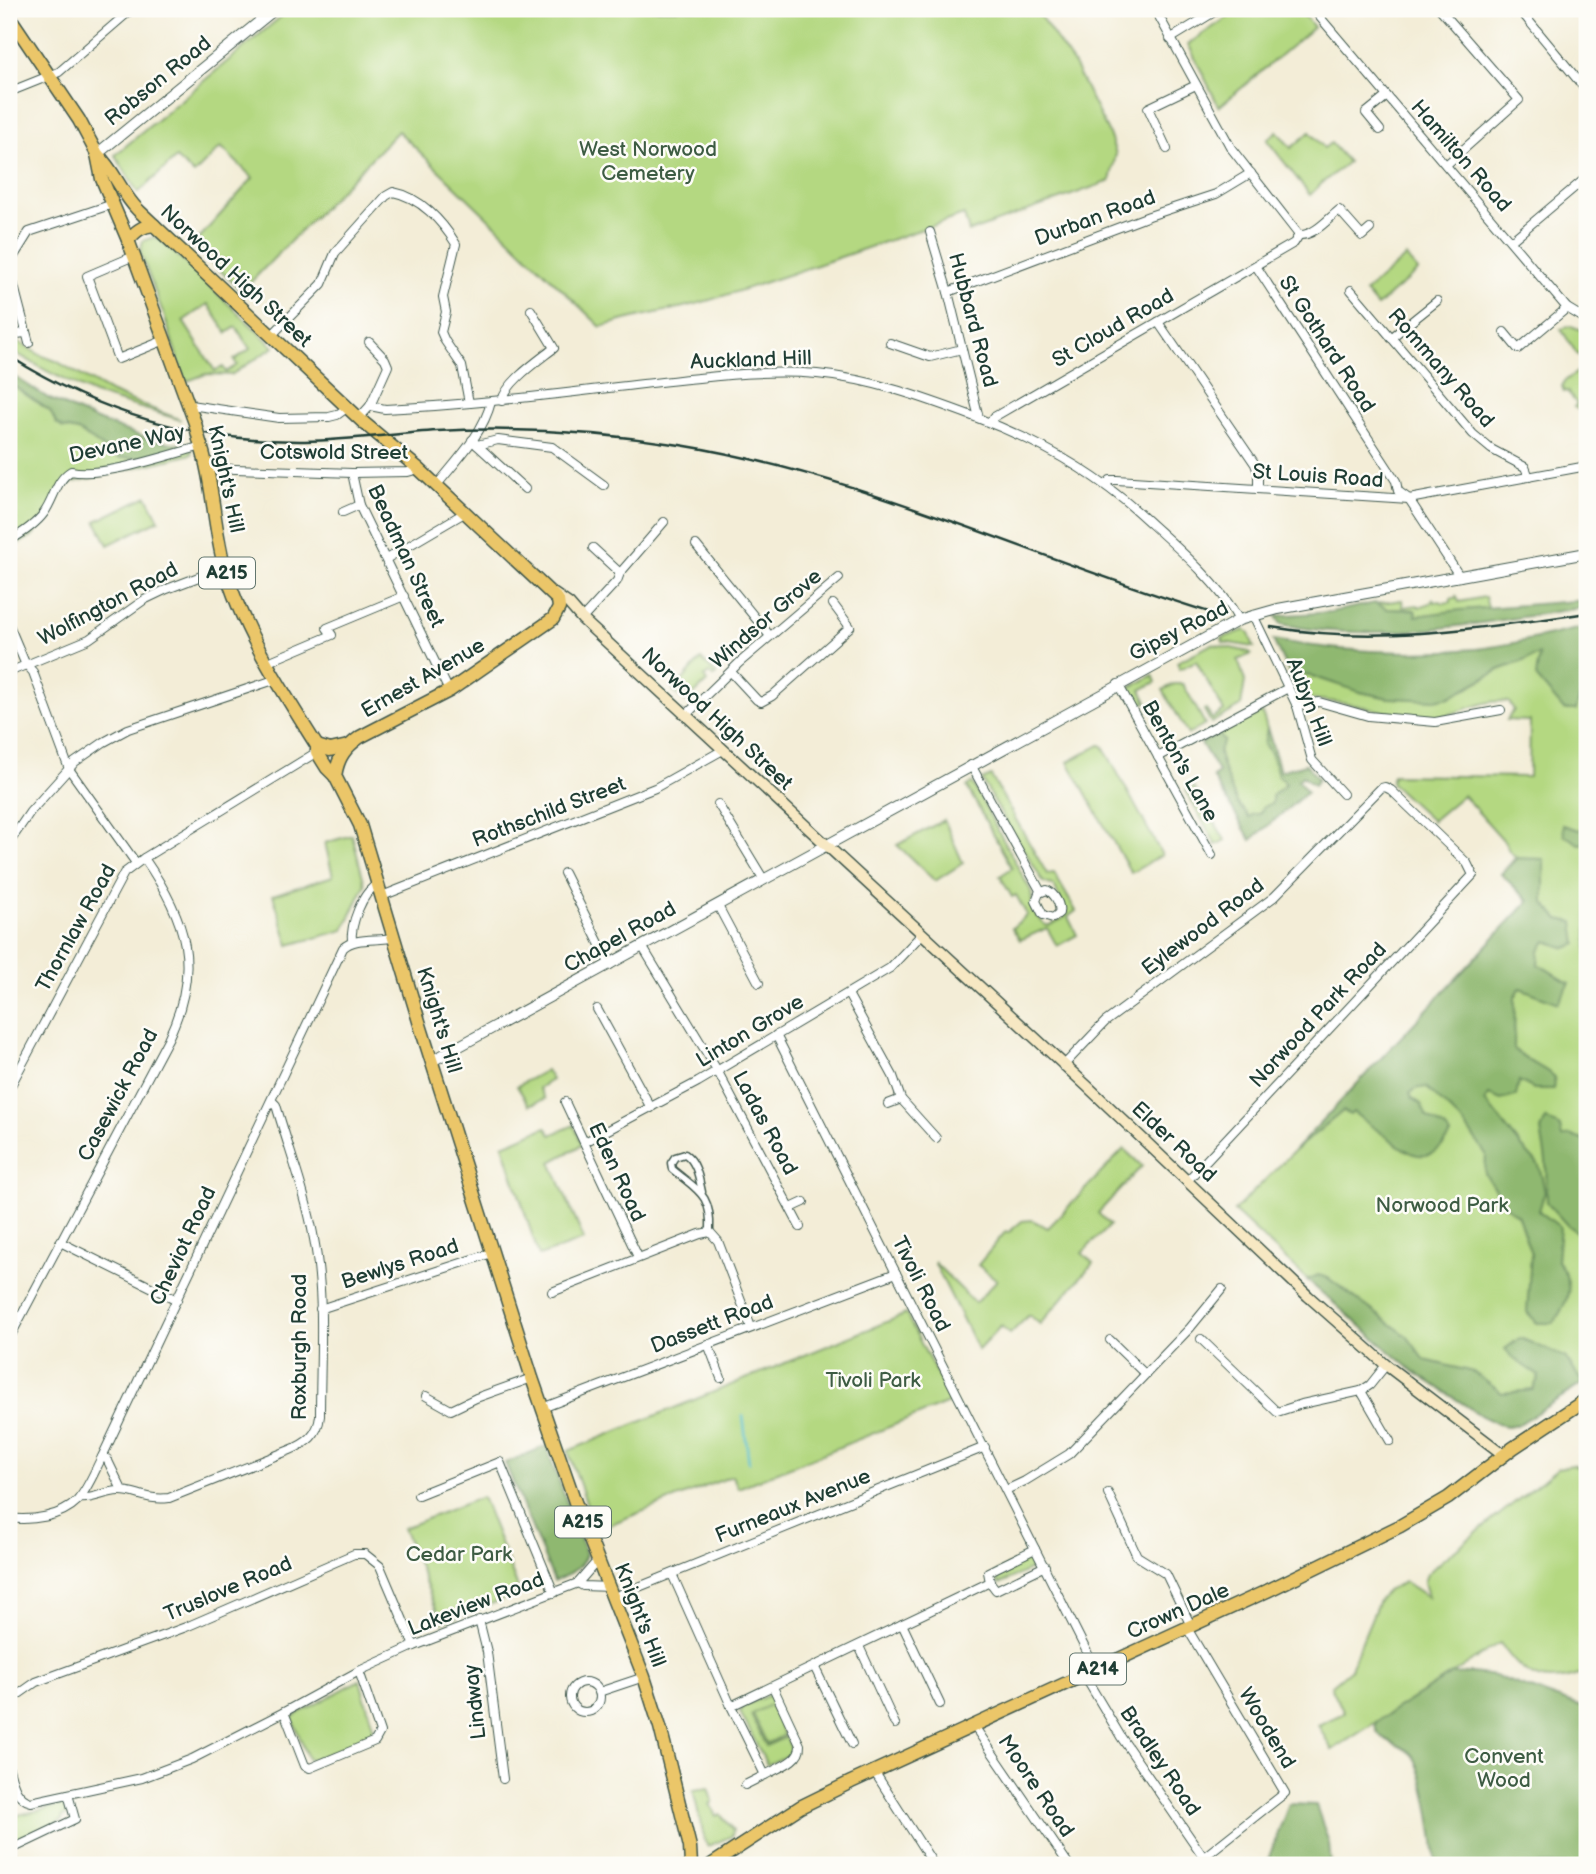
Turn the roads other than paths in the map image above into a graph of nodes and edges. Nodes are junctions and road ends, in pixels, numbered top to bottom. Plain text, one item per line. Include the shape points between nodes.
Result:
1 (132, 9) edge
2 (275, 9) edge
3 (1155, 9) edge
4 (1219, 9) edge
5 (1313, 9) edge
6 (1440, 9) edge
7 (1519, 9) edge
8 (9, 16) edge
9 (1171, 39) junction
10 (49, 75) junction
11 (1196, 85) junction
12 (1587, 91) edge
13 (9, 92) edge
14 (1387, 96) junction
15 (1380, 130) dead end
16 (1167, 149) dead end
17 (97, 154) junction
18 (1446, 165) junction
19 (1251, 173) junction
20 (1587, 177) edge
21 (113, 204) junction
22 (154, 225) junction
23 (1370, 229) dead end
24 (930, 232) dead end
25 (1299, 235) junction
26 (128, 240) junction
27 (1511, 241) junction
28 (134, 256) junction
29 (9, 266) edge
30 (1256, 266) junction
31 (1351, 290) dead end
32 (948, 292) junction
33 (1437, 301) dead end
34 (1567, 308) junction
35 (531, 310) dead end
36 (1587, 320) edge
37 (1158, 322) junction
38 (9, 328) edge
39 (1504, 332) dead end
40 (25, 333) junction
41 (272, 335) junction
42 (1391, 338) junction
43 (165, 340) junction
44 (369, 342) dead end
45 (890, 343) dead end
46 (29, 344) dead end
47 (962, 349) junction
48 (502, 401) junction
49 (491, 402) junction
50 (468, 403) junction
51 (190, 405) junction
52 (370, 406) junction
53 (348, 407) junction
54 (359, 418) junction
55 (979, 418) junction
56 (990, 422) junction
57 (475, 442) junction
58 (201, 443) junction
59 (1587, 466) edge
60 (207, 468) junction
61 (419, 468) junction
62 (352, 474) junction
63 (1529, 477) junction
64 (437, 485) junction
65 (604, 485) dead end
66 (1106, 485) junction
67 (525, 489) dead end
68 (1258, 489) junction
69 (1409, 499) junction
70 (359, 505) junction
71 (343, 512) dead end
72 (466, 512) junction
73 (664, 522) dead end
74 (9, 541) edge
75 (696, 545) dead end
76 (593, 548) dead end
77 (1587, 553) edge
78 (386, 559) junction
79 (225, 567) junction
80 (620, 573) junction
81 (1460, 577) junction
82 (839, 578) dead end
83 (554, 593) junction
84 (404, 596) junction
85 (833, 604) dead end
86 (1254, 615) junction
87 (553, 620) junction
88 (582, 620) junction
89 (1239, 620) junction
90 (9, 625) edge
91 (770, 636) junction
92 (268, 662) junction
93 (26, 665) junction
94 (732, 671) junction
95 (9, 672) edge
96 (277, 679) junction
97 (1118, 684) junction
98 (1287, 688) junction
99 (449, 691) junction
100 (1297, 706) junction
101 (1501, 710) dead end
102 (686, 715) junction
103 (348, 746) junction
104 (317, 749) junction
105 (723, 750) junction
106 (1158, 757) junction
107 (971, 765) junction
108 (69, 769) junction
109 (335, 776) junction
110 (1343, 794) dead end
111 (718, 804) dead end
112 (9, 843) edge
113 (826, 846) junction
114 (1212, 855) dead end
115 (140, 860) junction
116 (564, 873) dead end
117 (1473, 873) joint
118 (764, 880) junction
119 (380, 890) junction
120 (1041, 891) dead end
121 (718, 906) junction
122 (922, 934) junction
123 (395, 937) junction
124 (352, 942) junction
125 (642, 946) junction
126 (610, 965) junction
127 (759, 983) dead end
128 (848, 993) junction
129 (597, 1009) dead end
130 (776, 1035) junction
131 (432, 1061) junction
132 (1063, 1066) junction
133 (717, 1070) junction
134 (9, 1089) edge
135 (901, 1099) junction
136 (272, 1101) junction
137 (565, 1102) dead end
138 (888, 1104) dead end
139 (651, 1108) junction
140 (936, 1138) dead end
141 (585, 1143) junction
142 (1187, 1181) junction
143 (702, 1192) junction
144 (804, 1202) dead end
145 (791, 1208) junction
146 (800, 1227) dead end
147 (710, 1233) junction
148 (60, 1242) junction
149 (492, 1253) junction
150 (638, 1257) junction
151 (895, 1273) junction
152 (1222, 1289) dead end
153 (552, 1292) dead end
154 (177, 1300) junction
155 (320, 1310) junction
156 (751, 1327) junction
157 (9, 1339) edge
158 (1201, 1339) dead end
159 (1110, 1340) dead end
160 (708, 1344) junction
161 (1386, 1365) junction
162 (1146, 1374) junction
163 (532, 1378) junction
164 (721, 1378) dead end
165 (1361, 1391) junction
166 (426, 1396) dead end
167 (1587, 1399) edge
168 (542, 1408) junction
169 (1390, 1441) dead end
170 (985, 1447) junction
171 (1504, 1455) junction
172 (102, 1457) junction
173 (122, 1490) junction
174 (1006, 1490) junction
175 (1108, 1493) dead end
176 (418, 1495) dead end
177 (80, 1498) junction
178 (9, 1518) edge
179 (1035, 1549) junction
180 (598, 1560) junction
181 (1045, 1566) junction
182 (673, 1574) junction
183 (990, 1582) junction
184 (578, 1583) junction
185 (612, 1592) junction
186 (554, 1593) junction
187 (479, 1620) junction
188 (902, 1625) junction
189 (1189, 1627) junction
190 (414, 1646) junction
191 (859, 1646) junction
192 (814, 1668) junction
193 (359, 1671) junction
194 (1090, 1673) junction
195 (644, 1676) junction
196 (773, 1687) junction
197 (600, 1692) dead end
198 (9, 1701) edge
199 (940, 1704) dead end
200 (731, 1706) junction
201 (284, 1712) junction
202 (895, 1724) dead end
203 (974, 1726) junction
204 (852, 1744) dead end
205 (9, 1769) edge
206 (874, 1771) junction
207 (765, 1774) junction
208 (503, 1779) dead end
209 (745, 1785) dead end
210 (68, 1794) junction
211 (12, 1849) dead end
212 (1206, 1861) edge
213 (691, 1865) edge
214 (711, 1865) edge
215 (934, 1865) edge
216 (1069, 1865) edge

1 - 10 street
2 - 17 street, Robson Road
3 - 9 street
4 - 9 street
5 - 14 street, Hamilton Road
6 - 18 street via 1519,100
7 - 12 street
8 - 10 main road, A215
9 - 11 street
10 - 13 street
10 - 17 main road, A215
11 - 16 street via 1148,108
11 - 19 street via 1231,148
14 - 15 street via 1366,113
14 - 18 street, Hamilton Road
17 - 21 main road, A215 via 99,172
17 - 22 main road, Norwood High Street / A215 via 108,164 128,200
18 - 27 street, Hamilton Road
19 - 25 street
19 - 32 street, Durban Road via 1216,194
20 - 27 street
21 - 26 main road, Knight's Hill / A215
21 - 29 street via 29,232
22 - 26 main road via 139,229
22 - 41 main road, Norwood High Street / A215
23 - 25 street, St Gothard Road via 1362,236 1339,210 1305,236
24 - 32 street, Hubbard Road
25 - 30 street, St Gothard Road
26 - 28 main road, Knight's Hill / A215
27 - 34 street, Hamilton Road
28 - 43 main road, Knight's Hill / A215
28 - 43 street via 87,276 118,359
29 - 40 street
30 - 37 street, St Cloud Road
30 - 69 street, St Gothard Road via 1393,476 1398,491
31 - 42 street, Rommany Road
32 - 47 street, Hubbard Road
33 - 42 street
34 - 36 street, Hamilton Road
34 - 39 street via 1518,349
35 - 48 street via 554,348 511,385
37 - 56 street, St Cloud Road
37 - 68 street via 1255,464
38 - 40 street
40 - 46 street
41 - 50 street via 321,284 335,253 389,194 412,197 456,244 443,298 446,312 441,332 462,366
41 - 53 main road, Norwood High Street / A215
42 - 63 street, Rommany Road via 1473,434 1525,467
43 - 51 main road, Knight's Hill / A215
44 - 52 street via 388,366
45 - 47 street via 930,357
47 - 55 street, Hubbard Road
48 - 49 street, Auckland Hill
48 - 55 street, Auckland Hill via 713,376 804,373 907,391
49 - 50 street, Auckland Hill
49 - 57 street
50 - 52 street, Auckland Hill
51 - 53 street via 279,418 329,417
51 - 58 main road, Knight's Hill / A215, bridge
52 - 54 street
53 - 54 main road, Norwood High Street / A215
54 - 61 main road, A215
55 - 56 street, Auckland Hill
56 - 66 street, Auckland Hill via 1031,440
57 - 64 street
57 - 65 street via 552,447
57 - 67 street
58 - 60 main road, Knight's Hill / A215
58 - 74 street, Devane Way via 136,463 83,474 71,471 62,477 42,516
59 - 63 street
60 - 62 street, Cotswold Street
60 - 79 main road, Knight's Hill / A215
61 - 62 street, Cotswold Street
61 - 64 main road, A215
62 - 70 street, Beadman Street
63 - 69 street, St Louis Road
64 - 72 main road, A215
66 - 68 street, St Louis Road via 1117,480
66 - 89 street, Auckland Hill via 1194,566
68 - 69 street, St Louis Road
69 - 81 street, St Gothard Road
70 - 71 street
70 - 78 street, Beadman Street
72 - 78 street
72 - 83 main road, A215
73 - 80 street
75 - 91 street
76 - 80 street
77 - 81 street, Gipsy Road
78 - 84 street, Beadman Street
79 - 92 main road, Knight's Hill / A215 via 240,609
79 - 93 street, Wolfington Road via 144,600 89,639
80 - 88 street
81 - 86 street, Gipsy Road
82 - 91 street, Windsor Grove
83 - 87 main road via 559,608
83 - 88 main road, Norwood High Street
84 - 92 street via 327,628 332,635
84 - 99 street, Beadman Street
85 - 94 street via 850,627 772,696 757,700
86 - 89 street, Gipsy Road
86 - 98 street, Aubyn Hill
87 - 88 main road via 568,614
87 - 99 main road, Ernest Avenue
88 - 102 main road, Norwood High Street
89 - 97 street, Gipsy Road
90 - 93 street, Casewick Road
91 - 94 street, Windsor Grove
92 - 96 main road, Knight's Hill / A215
93 - 95 street, Wolfington Road
93 - 108 street, Casewick Road via 33,672
94 - 102 street, Windsor Grove
96 - 104 main road, Knight's Hill / A215
96 - 108 street via 119,733
97 - 106 street, Benton's Lane
97 - 107 street, Gipsy Road
98 - 100 street, Aubyn Hill
98 - 106 street
99 - 103 main road, Ernest Avenue
100 - 101 street via 1320,702 1368,716 1424,722
100 - 110 street, Aubyn Hill via 1312,760
102 - 105 main road, Norwood High Street
103 - 104 main road, Ernest Avenue
103 - 109 main road, Ernest Avenue via 337,761
104 - 109 main road, Knight's Hill / A215
104 - 115 street, Thornlaw Road
105 - 113 main road, Norwood High Street
105 - 119 street, Rothschild Street via 655,789
106 - 114 street, Benton's Lane
107 - 113 street, Gipsy Road
107 - 120 street
108 - 112 street
108 - 115 street, Casewick Road
109 - 119 main road, Knight's Hill / A215 via 357,818
111 - 118 street
113 - 118 street, Chapel Road
113 - 122 main road, Elder Road
115 - 134 street, Thornlaw Road via 121,876
115 - 148 street, Casewick Road via 168,893 180,923 187,965 184,996 168,1039
116 - 126 street
117 - 132 street, Eylewood Road via 1385,787 1275,897 1105,1022
117 - 142 street, Norwood Park Road
118 - 121 street, Chapel Road
119 - 123 main road, Knight's Hill / A215
119 - 124 street, Cheviot Road via 369,890 352,928
121 - 125 street, Chapel Road
121 - 127 street
122 - 128 street, Linton Grove via 890,968
122 - 132 main road, Elder Road
123 - 124 street
123 - 131 main road, Knight's Hill / A215
124 - 136 street, Cheviot Road via 343,948
125 - 126 street, Chapel Road
125 - 133 street, Ladas Road
126 - 131 street, Chapel Road
128 - 130 street, Linton Grove
128 - 135 street
129 - 139 street
130 - 133 street, Linton Grove
130 - 151 street, Tivoli Road
131 - 149 main road, Knight's Hill / A215
132 - 142 main road, Elder Road
133 - 139 street, Linton Grove
133 - 145 street, Ladas Road
135 - 138 street
135 - 140 street
136 - 154 street, Cheviot Road
136 - 155 street, Roxburgh Road via 314,1239
137 - 141 street, Eden Road
139 - 141 street, Linton Grove
141 - 150 street, Eden Road
142 - 161 main road, Elder Road
143 - 143 street via 672,1169 675,1157 689,1156
143 - 147 street via 711,1217
144 - 145 street, Ladas Road
145 - 146 street, Ladas Road
147 - 150 street
147 - 156 street via 718,1241
148 - 154 street
148 - 157 street, Casewick Road
149 - 155 street, Bewlys Road
149 - 163 main road, Knight's Hill / A215
150 - 153 street
151 - 156 street, Dassett Road
151 - 170 street, Tivoli Road
152 - 162 street
154 - 172 street, Cheviot Road
155 - 173 street, Roxburgh Road via 320,1416 312,1437 169,1498 151,1499
156 - 160 street, Dassett Road
158 - 165 street via 1278,1412
159 - 162 street
160 - 164 street
160 - 168 street, Dassett Road
161 - 165 street
161 - 171 main road, Elder Road
162 - 174 street via 1069,1454
163 - 166 street via 451,1410
163 - 168 main road, Knight's Hill / A215
165 - 169 street
167 - 171 main road, A214
168 - 180 main road, Knight's Hill / A215
170 - 174 street, Tivoli Road
170 - 182 street, Furneaux Avenue
171 - 189 main road, Crown Dale / A214 via 1411,1520
172 - 173 street
172 - 177 street, Cheviot Road
173 - 177 street, Roxburgh Road
174 - 179 street, Tivoli Road
175 - 189 street via 1137,1556 1166,1574
176 - 186 street via 500,1462
177 - 178 street via 66,1509 42,1517
179 - 181 street, Tivoli Road
179 - 183 street via 988,1572
180 - 184 street, Lakeview Road
180 - 185 main road, Knight's Hill / A215
181 - 183 street via 996,1590
181 - 194 street, Tivoli Road
182 - 185 street, Furneaux Avenue
182 - 200 street
183 - 188 street
184 - 185 street
184 - 186 street, Lakeview Road
185 - 195 main road, Knight's Hill / A215
186 - 187 street, Lakeview Road
187 - 190 street, Lakeview Road
187 - 208 street, Lindway
188 - 191 street
188 - 199 street
189 - 194 main road, Crown Dale / A214
189 - 212 street, Woodend via 1285,1793
190 - 193 street, Lakeview Road
190 - 198 street, Truslove Road via 380,1566 365,1554 354,1554 186,1627 36,1682
191 - 192 street
191 - 202 street
192 - 196 street
192 - 204 street
193 - 201 street, Lakeview Road
193 - 201 street via 380,1732 374,1741 310,1768 305,1766
194 - 203 main road, Crown Dale / A214
194 - 212 street, Bradley Road via 1121,1737
195 - 197 street
195 - 213 main road, Knight's Hill / A215
196 - 200 street
196 - 207 street via 800,1751
200 - 207 street
201 - 210 street, Lakeview Road via 192,1759 142,1778
203 - 206 main road, Crown Dale / A214
203 - 216 street, Moore Road
205 - 210 street, Lakeview Road via 26,1801
206 - 214 main road, Crown Dale / A214 via 800,1807
206 - 215 street
207 - 209 street
210 - 211 street via 75,1819

